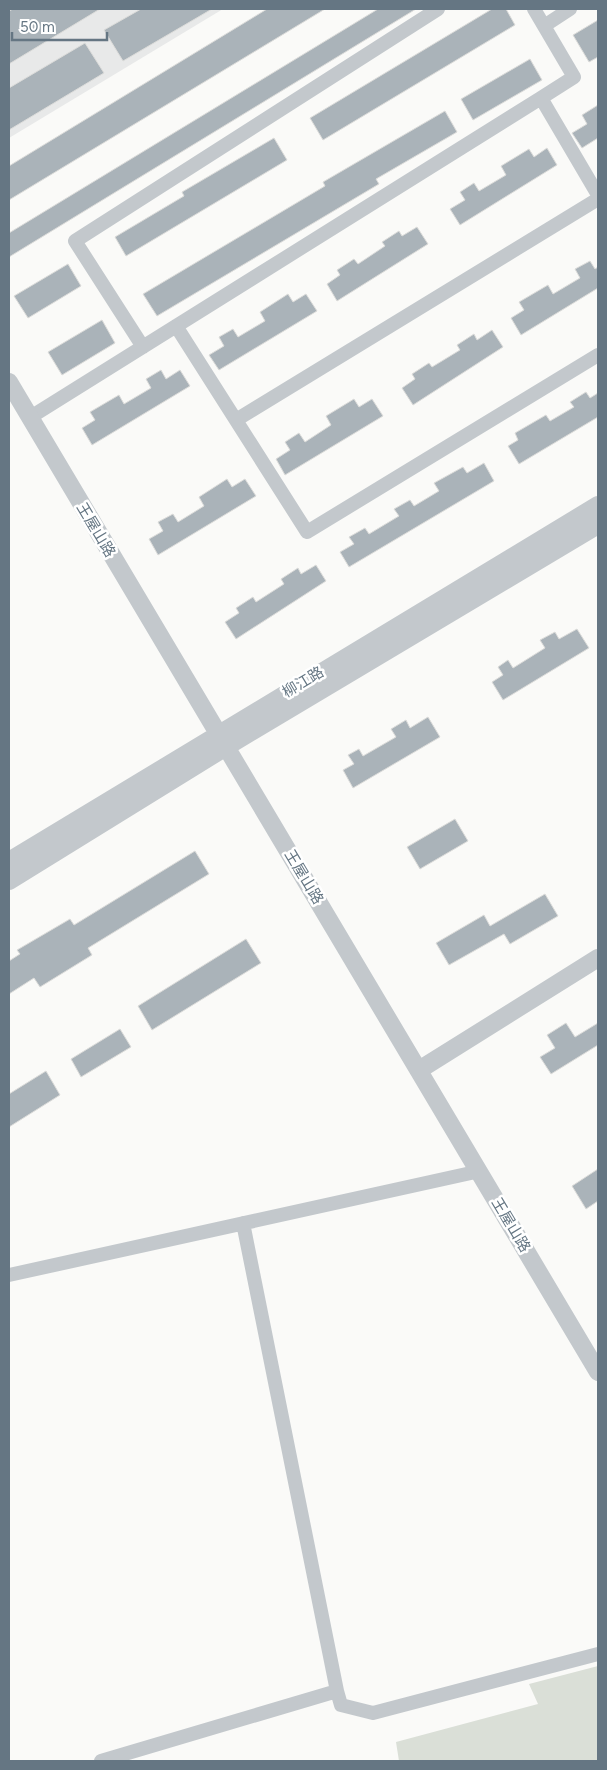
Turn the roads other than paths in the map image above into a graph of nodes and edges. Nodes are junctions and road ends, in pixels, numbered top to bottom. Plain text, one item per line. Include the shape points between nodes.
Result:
1 (438, 9) edge
2 (534, 9) edge
3 (570, 9) edge
4 (544, 26) junction
5 (541, 98) junction
6 (598, 197) edge
7 (176, 326) junction
8 (143, 347) junction
9 (598, 355) edge
10 (9, 382) edge
11 (29, 418) junction
12 (236, 420) junction
13 (598, 505) edge
14 (598, 525) edge
15 (222, 740) junction
16 (9, 861) edge
17 (9, 881) edge
18 (598, 958) edge
19 (418, 1070) junction
20 (480, 1171) junction
21 (243, 1224) junction
22 (9, 1275) edge
23 (598, 1372) edge
24 (598, 1654) edge
25 (337, 1691) junction
26 (101, 1761) edge

1 - 8 street via 75,240
2 - 4 street
3 - 4 street
4 - 5 street via 574,77
5 - 6 street
5 - 7 street
6 - 12 street
7 - 8 street
7 - 12 street
8 - 11 street
9 - 12 street via 307,532
10 - 11 street, 王屋山路
11 - 15 street, 王屋山路
13 - 15 street, 柳江路
14 - 15 street, 柳江路
15 - 16 street, 柳江路
15 - 17 street, 柳江路
15 - 19 street, 王屋山路
18 - 19 street
19 - 20 street, 王屋山路
20 - 21 street
20 - 23 street, 王屋山路
21 - 22 street
21 - 25 street
24 - 25 street via 373,1713 341,1705
25 - 26 street

